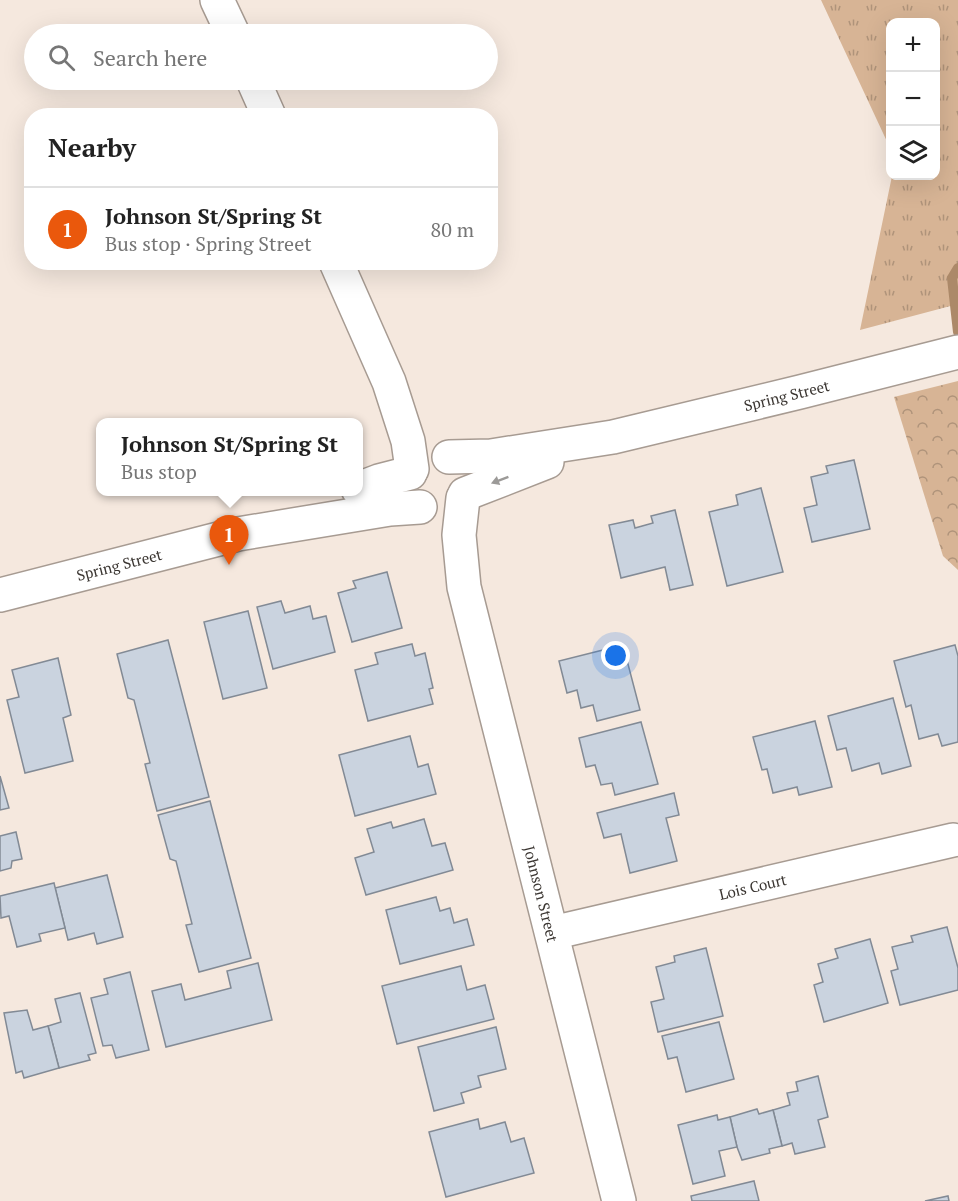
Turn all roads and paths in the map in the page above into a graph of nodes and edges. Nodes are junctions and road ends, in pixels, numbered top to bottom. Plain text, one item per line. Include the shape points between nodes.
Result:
1 (217, 0) edge
2 (228, 24) edge
3 (257, 90) edge
4 (265, 108) edge
5 (340, 270) edge
6 (958, 352) edge
7 (389, 382) junction
8 (614, 437) junction
9 (447, 456) junction
10 (411, 471) junction
11 (363, 487) edge
12 (341, 496) edge
13 (464, 496) junction
14 (422, 509) junction
15 (238, 534) junction
16 (464, 586) junction
17 (0, 595) edge
18 (953, 840) dead end
19 (552, 933) junction
20 (619, 1201) edge

1 - 2 street
3 - 4 street
5 - 7 street
6 - 8 street, Spring Street
7 - 9 street via 426,435
7 - 10 street via 408,441
8 - 9 street, Spring Street via 491,456
8 -> 13 street, Spring Street
9 - 10 street via 426,456
9 - 13 street via 463,468 467,485
10 - 11 street
10 - 14 street via 409,492
12 - 15 street, Spring Street
13 - 14 street via 450,510 434,513
13 - 16 street, Johnson Street via 459,535
14 - 15 street, Spring Street via 390,509
14 - 16 street, Johnson Street via 442,539
15 - 17 street, Spring Street
16 - 19 street, Johnson Street
18 - 19 street, Lois Court
19 - 20 street, Johnson Street

